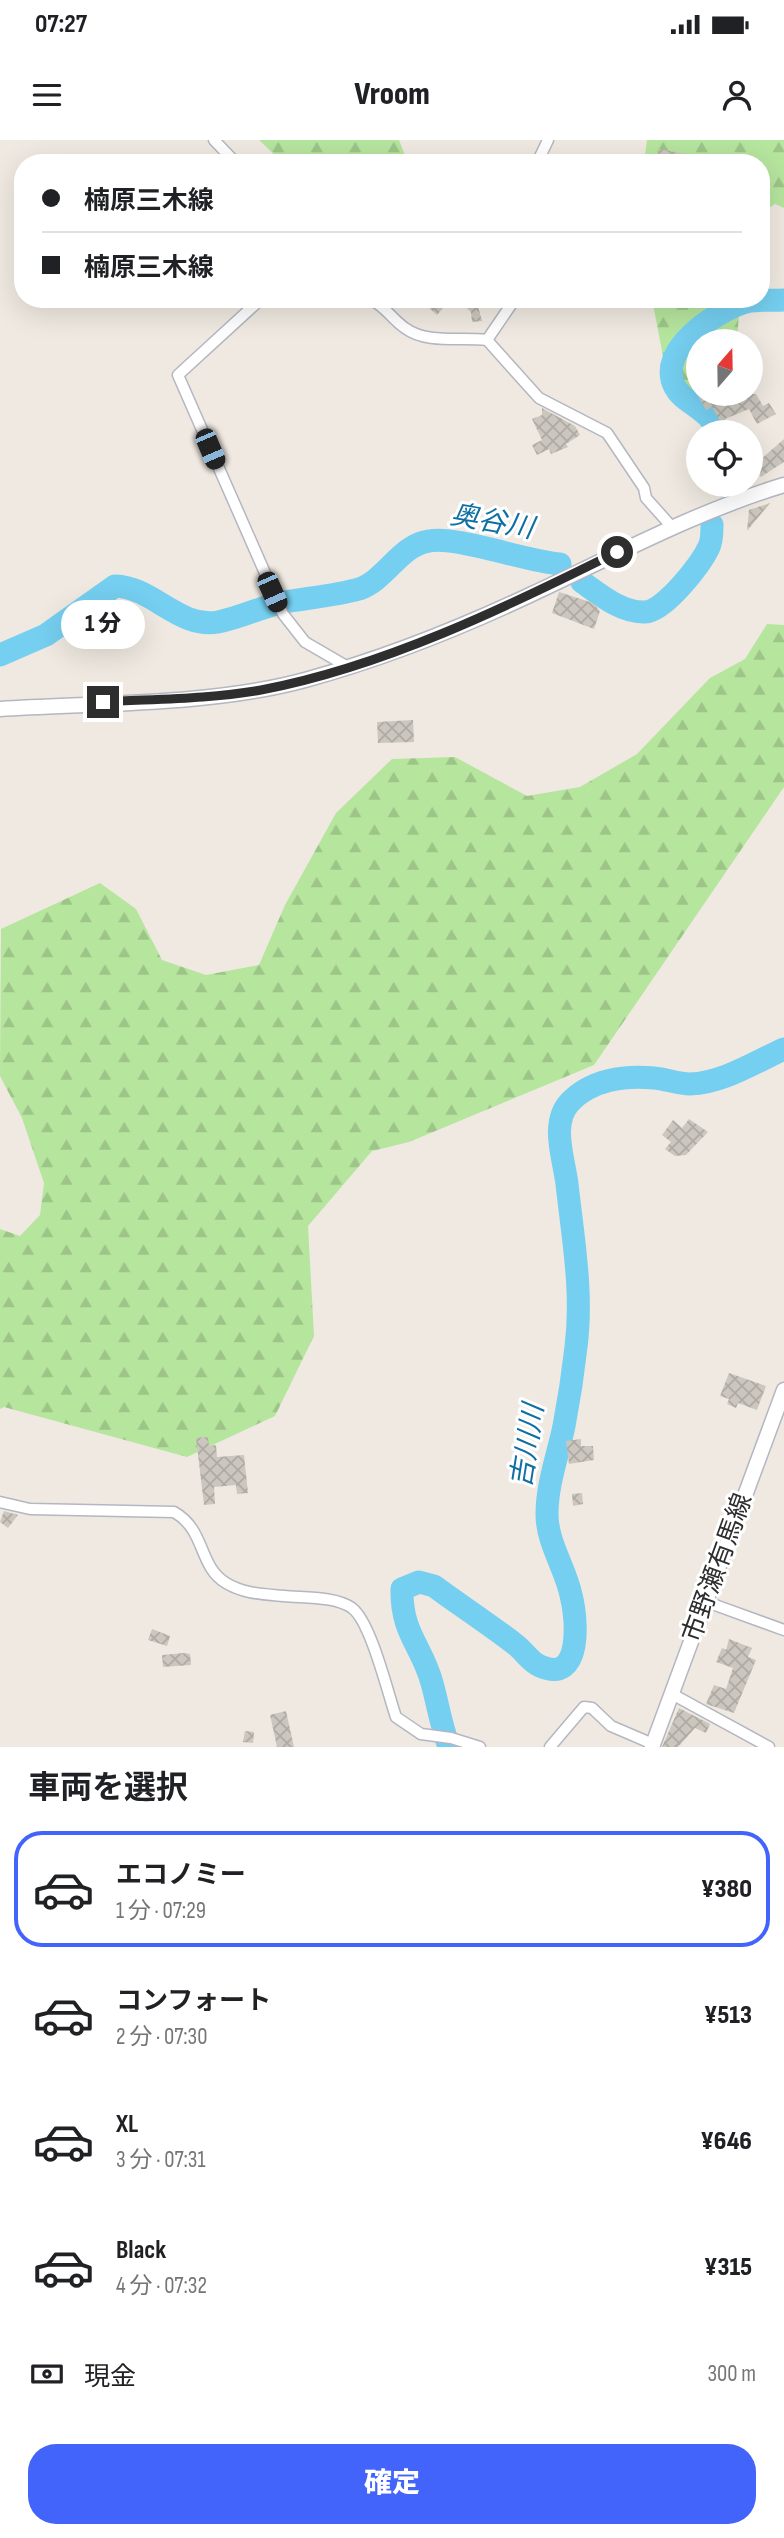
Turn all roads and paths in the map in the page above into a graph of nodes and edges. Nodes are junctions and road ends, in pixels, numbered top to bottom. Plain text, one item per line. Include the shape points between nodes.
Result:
1 (214, 140) edge
2 (227, 154) edge
3 (251, 308) edge
4 (386, 308) edge
5 (509, 308) edge
6 (487, 340) junction
7 (784, 485) edge
8 (671, 526) junction
9 (348, 667) junction
10 (0, 709) edge
11 (784, 1390) edge
12 (0, 1502) edge
13 (704, 1601) junction
14 (784, 1630) edge
15 (672, 1694) junction
16 (653, 1745) edge
17 (480, 1747) edge
18 (550, 1747) edge
19 (769, 1747) edge

1 - 2 street
3 - 9 street via 178,375 283,614 305,642
4 - 6 street via 406,329 428,337
5 - 6 street
6 - 8 street via 538,398 607,433 639,478 646,498
7 - 8 main road
8 - 9 main road via 531,595
9 - 10 main road via 259,690
11 - 13 main road, 市野瀬有馬線
12 - 17 street via 30,1509 174,1512 187,1519 212,1574 230,1586 251,1593 337,1602 354,1609 379,1659 396,1717 421,1734
13 - 14 street
13 - 15 main road, 市野瀬有馬線
15 - 16 main road, 市野瀬有馬線
15 - 19 street
16 - 18 street via 611,1726 592,1708 584,1707

